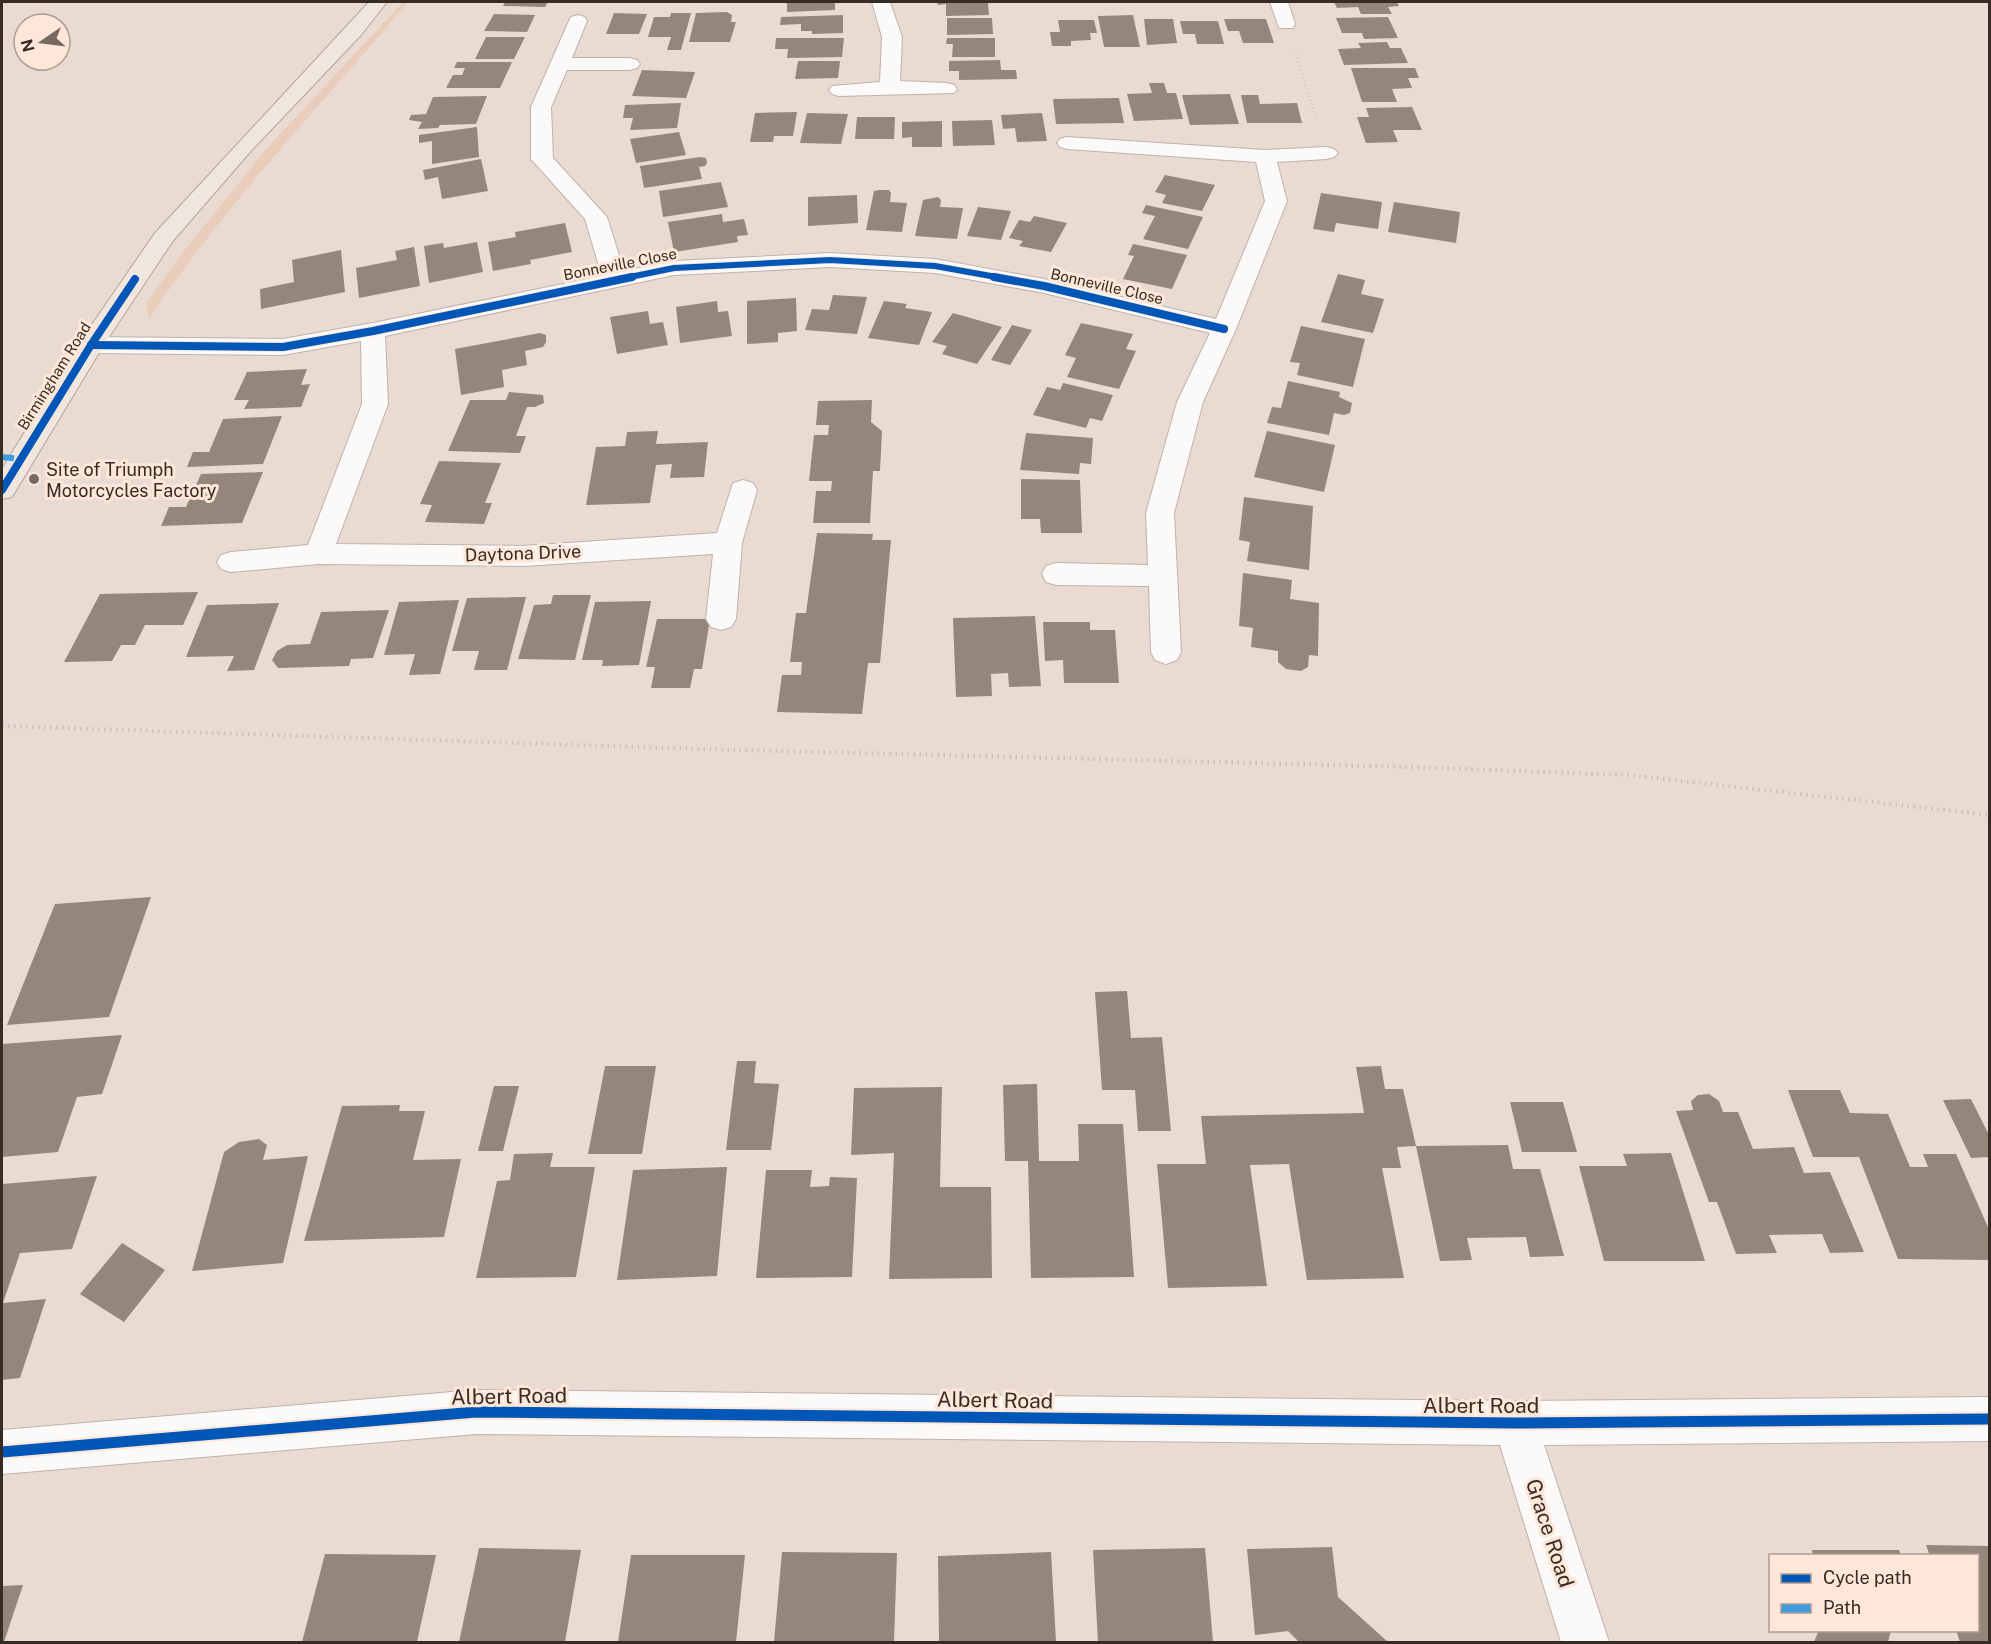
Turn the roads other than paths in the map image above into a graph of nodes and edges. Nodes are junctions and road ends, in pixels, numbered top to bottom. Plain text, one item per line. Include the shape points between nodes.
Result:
1 (378, 2) edge
2 (881, 2) edge
3 (1279, 2) edge
4 (578, 21) dead end
5 (1287, 24) road end
6 (560, 64) junction
7 (630, 64) dead end
8 (890, 87) junction
9 (947, 89) dead end
10 (839, 90) dead end
11 (1067, 143) dead end
12 (1327, 153) road end
13 (1265, 156) junction
14 (615, 279) junction
15 (1224, 329) junction
16 (373, 331) junction
17 (91, 345) junction
18 (2, 490) edge
19 (743, 490) dead end
20 (728, 543) junction
21 (318, 554) junction
22 (231, 562) dead end
23 (1056, 574) dead end
24 (1163, 576) junction
25 (721, 619) dead end
26 (1166, 652) dead end
27 (1989, 1419) edge
28 (1515, 1423) junction
29 (2, 1452) edge
30 (1585, 1642) edge

1 - 17 main road, Birmingham Road via 163,238
2 - 8 street via 892,38
3 - 5 street
4 - 6 street
6 - 7 street
6 - 14 street via 541,107 542,159 596,217
8 - 9 street
8 - 10 street
11 - 13 street
12 - 13 street
13 - 15 street via 1276,201
14 - 15 street, Bonneville Close via 674,268 830,260 935,266 1044,286
14 - 16 street, Bonneville Close
15 - 24 street via 1190,402 1160,513
16 - 17 street, Bonneville Close via 283,347
16 - 21 street via 375,404
17 - 18 main road, Birmingham Road
19 - 20 street
20 - 21 street, Daytona Drive via 522,556
20 - 25 street
21 - 22 street, Daytona Drive
23 - 24 street
24 - 26 street
27 - 28 street, Albert Road
28 - 29 street, Albert Road via 476,1412
28 - 30 street, Grace Road

